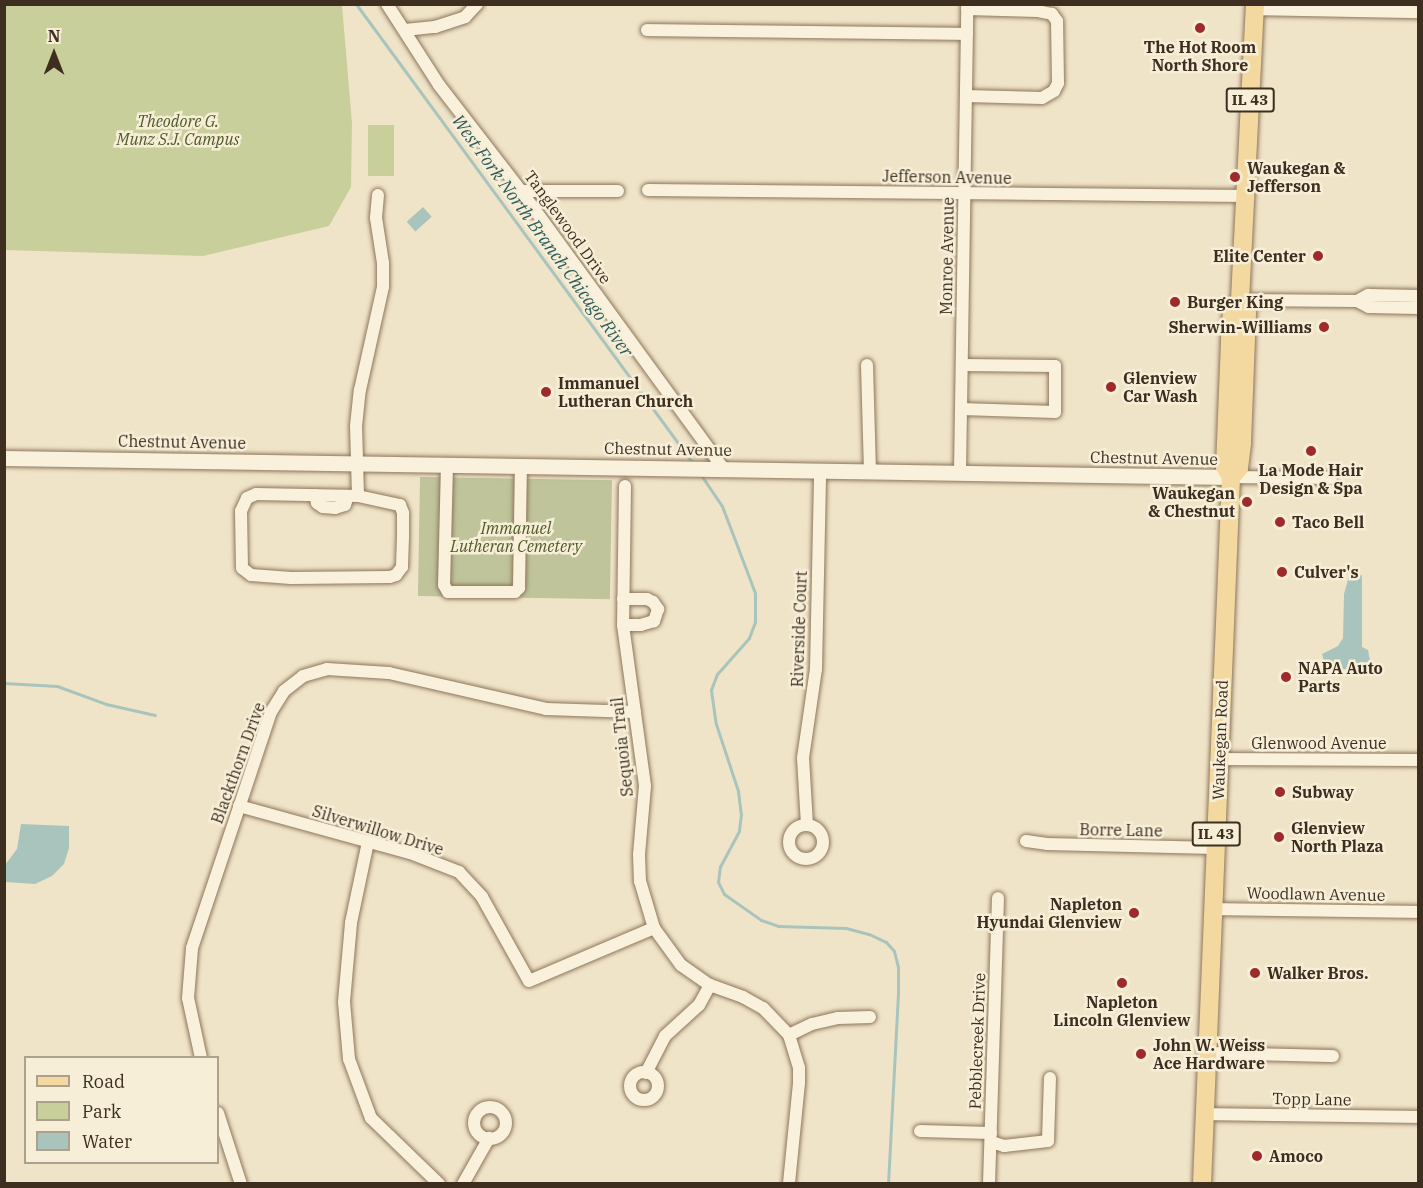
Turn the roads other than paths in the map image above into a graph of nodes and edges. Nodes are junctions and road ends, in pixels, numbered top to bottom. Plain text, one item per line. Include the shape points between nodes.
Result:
1 (387, 4) edge
2 (477, 4) edge
3 (967, 7) edge
4 (1255, 7) edge
5 (1419, 12) edge
6 (405, 30) junction
7 (647, 30) dead end
8 (967, 34) junction
9 (966, 96) junction
10 (648, 190) dead end
11 (521, 191) junction
12 (618, 191) dead end
13 (964, 193) junction
14 (378, 195) dead end
15 (1246, 196) junction
16 (1419, 296) edge
17 (1240, 300) junction
18 (1357, 301) junction
19 (1419, 308) edge
20 (867, 365) dead end
21 (962, 365) junction
22 (961, 409) junction
23 (4, 458) edge
24 (356, 462) junction
25 (447, 464) junction
26 (521, 465) junction
27 (716, 468) junction
28 (820, 470) junction
29 (870, 471) junction
30 (960, 472) junction
31 (1231, 477) junction
32 (1331, 478) dead end
33 (625, 486) dead end
34 (353, 496) junction
35 (623, 599) junction
36 (623, 625) junction
37 (635, 712) junction
38 (1219, 759) junction
39 (1419, 760) edge
40 (239, 806) junction
41 (807, 825) dead end
42 (1026, 841) dead end
43 (368, 842) junction
44 (1215, 848) junction
45 (998, 898) dead end
46 (1213, 909) junction
47 (1419, 912) edge
48 (654, 928) junction
49 (710, 985) junction
50 (870, 1017) dead end
51 (789, 1035) junction
52 (1207, 1053) junction
53 (201, 1056) edge
54 (1333, 1056) dead end
55 (646, 1072) dead end
56 (1050, 1078) dead end
57 (1204, 1114) junction
58 (219, 1116) edge
59 (1419, 1117) edge
60 (920, 1131) dead end
61 (489, 1138) dead end
62 (991, 1138) junction
63 (241, 1184) edge
64 (439, 1184) edge
65 (463, 1184) edge
66 (789, 1184) edge
67 (989, 1184) edge
68 (1202, 1184) edge

1 - 6 street, Tanglewood Drive
2 - 6 street via 465,17 435,27
3 - 8 street, Monroe Avenue
3 - 9 street via 1052,14 1057,21 1058,82 1054,91 1042,98
4 - 5 street
4 - 15 main road, Waukegan Road / IL 43
6 - 11 street, Tanglewood Drive via 439,85
7 - 8 street
8 - 9 street, Monroe Avenue
9 - 13 street, Monroe Avenue
10 - 13 street, Jefferson Avenue
11 - 12 street
11 - 27 street, Tanglewood Drive
13 - 15 street, Jefferson Avenue
13 - 21 street, Monroe Avenue
14 - 24 street via 382,287 360,390
15 - 17 main road, Waukegan Road / IL 43
16 - 18 street via 1368,295
17 - 18 street
17 - 31 main road, Waukegan Road / IL 43 via 1247,312 1242,442 1239,468
18 - 19 street via 1369,307
20 - 29 street
21 - 22 street, Monroe Avenue
21 - 22 street via 1055,366 1055,412
22 - 30 street, Monroe Avenue
23 - 24 street, Chestnut Avenue
24 - 25 street, Chestnut Avenue
24 - 34 street
25 - 26 street, Chestnut Avenue
25 - 26 street via 444,585 448,592 515,592 519,588
26 - 27 street, Chestnut Avenue
27 - 28 street, Chestnut Avenue
28 - 29 street, Chestnut Avenue
28 - 41 street, Riverside Court via 816,669 803,758
29 - 30 street, Chestnut Avenue
30 - 31 street, Chestnut Avenue
31 - 32 street, Chestnut Avenue
31 - 38 main road, Waukegan Road / IL 43
33 - 35 street, Sequoia Trail
34 - 34 street via 255,494 247,498 241,511 241,563 247,574 291,578 396,575 402,567 404,513 400,505
35 - 36 street, Sequoia Trail
35 - 36 street via 647,599 658,609 654,621
36 - 37 street, Sequoia Trail
37 - 40 street, Blackthorn Drive via 546,709 388,673 327,669 303,676 284,691 271,712
37 - 48 street, Sequoia Trail via 645,786 640,881
38 - 39 street, Glenwood Avenue
38 - 44 main road, Waukegan Road / IL 43
40 - 43 street, Silverwillow Drive
40 - 53 street, Blackthorn Drive via 189,967 188,998
42 - 44 street, Borre Lane
43 - 48 street, Silverwillow Drive via 459,872 482,897 530,981
43 - 64 street via 351,923 345,990 349,1059 371,1118
44 - 46 main road, Waukegan Road / IL 43
45 - 62 street, Pebblecreek Drive
46 - 47 street, Woodlawn Avenue
46 - 52 main road, Waukegan Road / IL 43
48 - 49 street, Sequoia Trail via 681,965
49 - 51 street, Sequoia Trail via 763,1008
49 - 55 street via 699,1005 665,1036
50 - 51 street via 838,1018
51 - 66 street, Sequoia Trail via 799,1068 799,1083
52 - 54 street
52 - 57 main road, Waukegan Road / IL 43
56 - 62 street via 1048,1141 1004,1146
57 - 59 street, Topp Lane
57 - 68 main road, Waukegan Road / IL 43
58 - 63 street
60 - 62 street
61 - 65 street
62 - 67 street, Pebblecreek Drive

